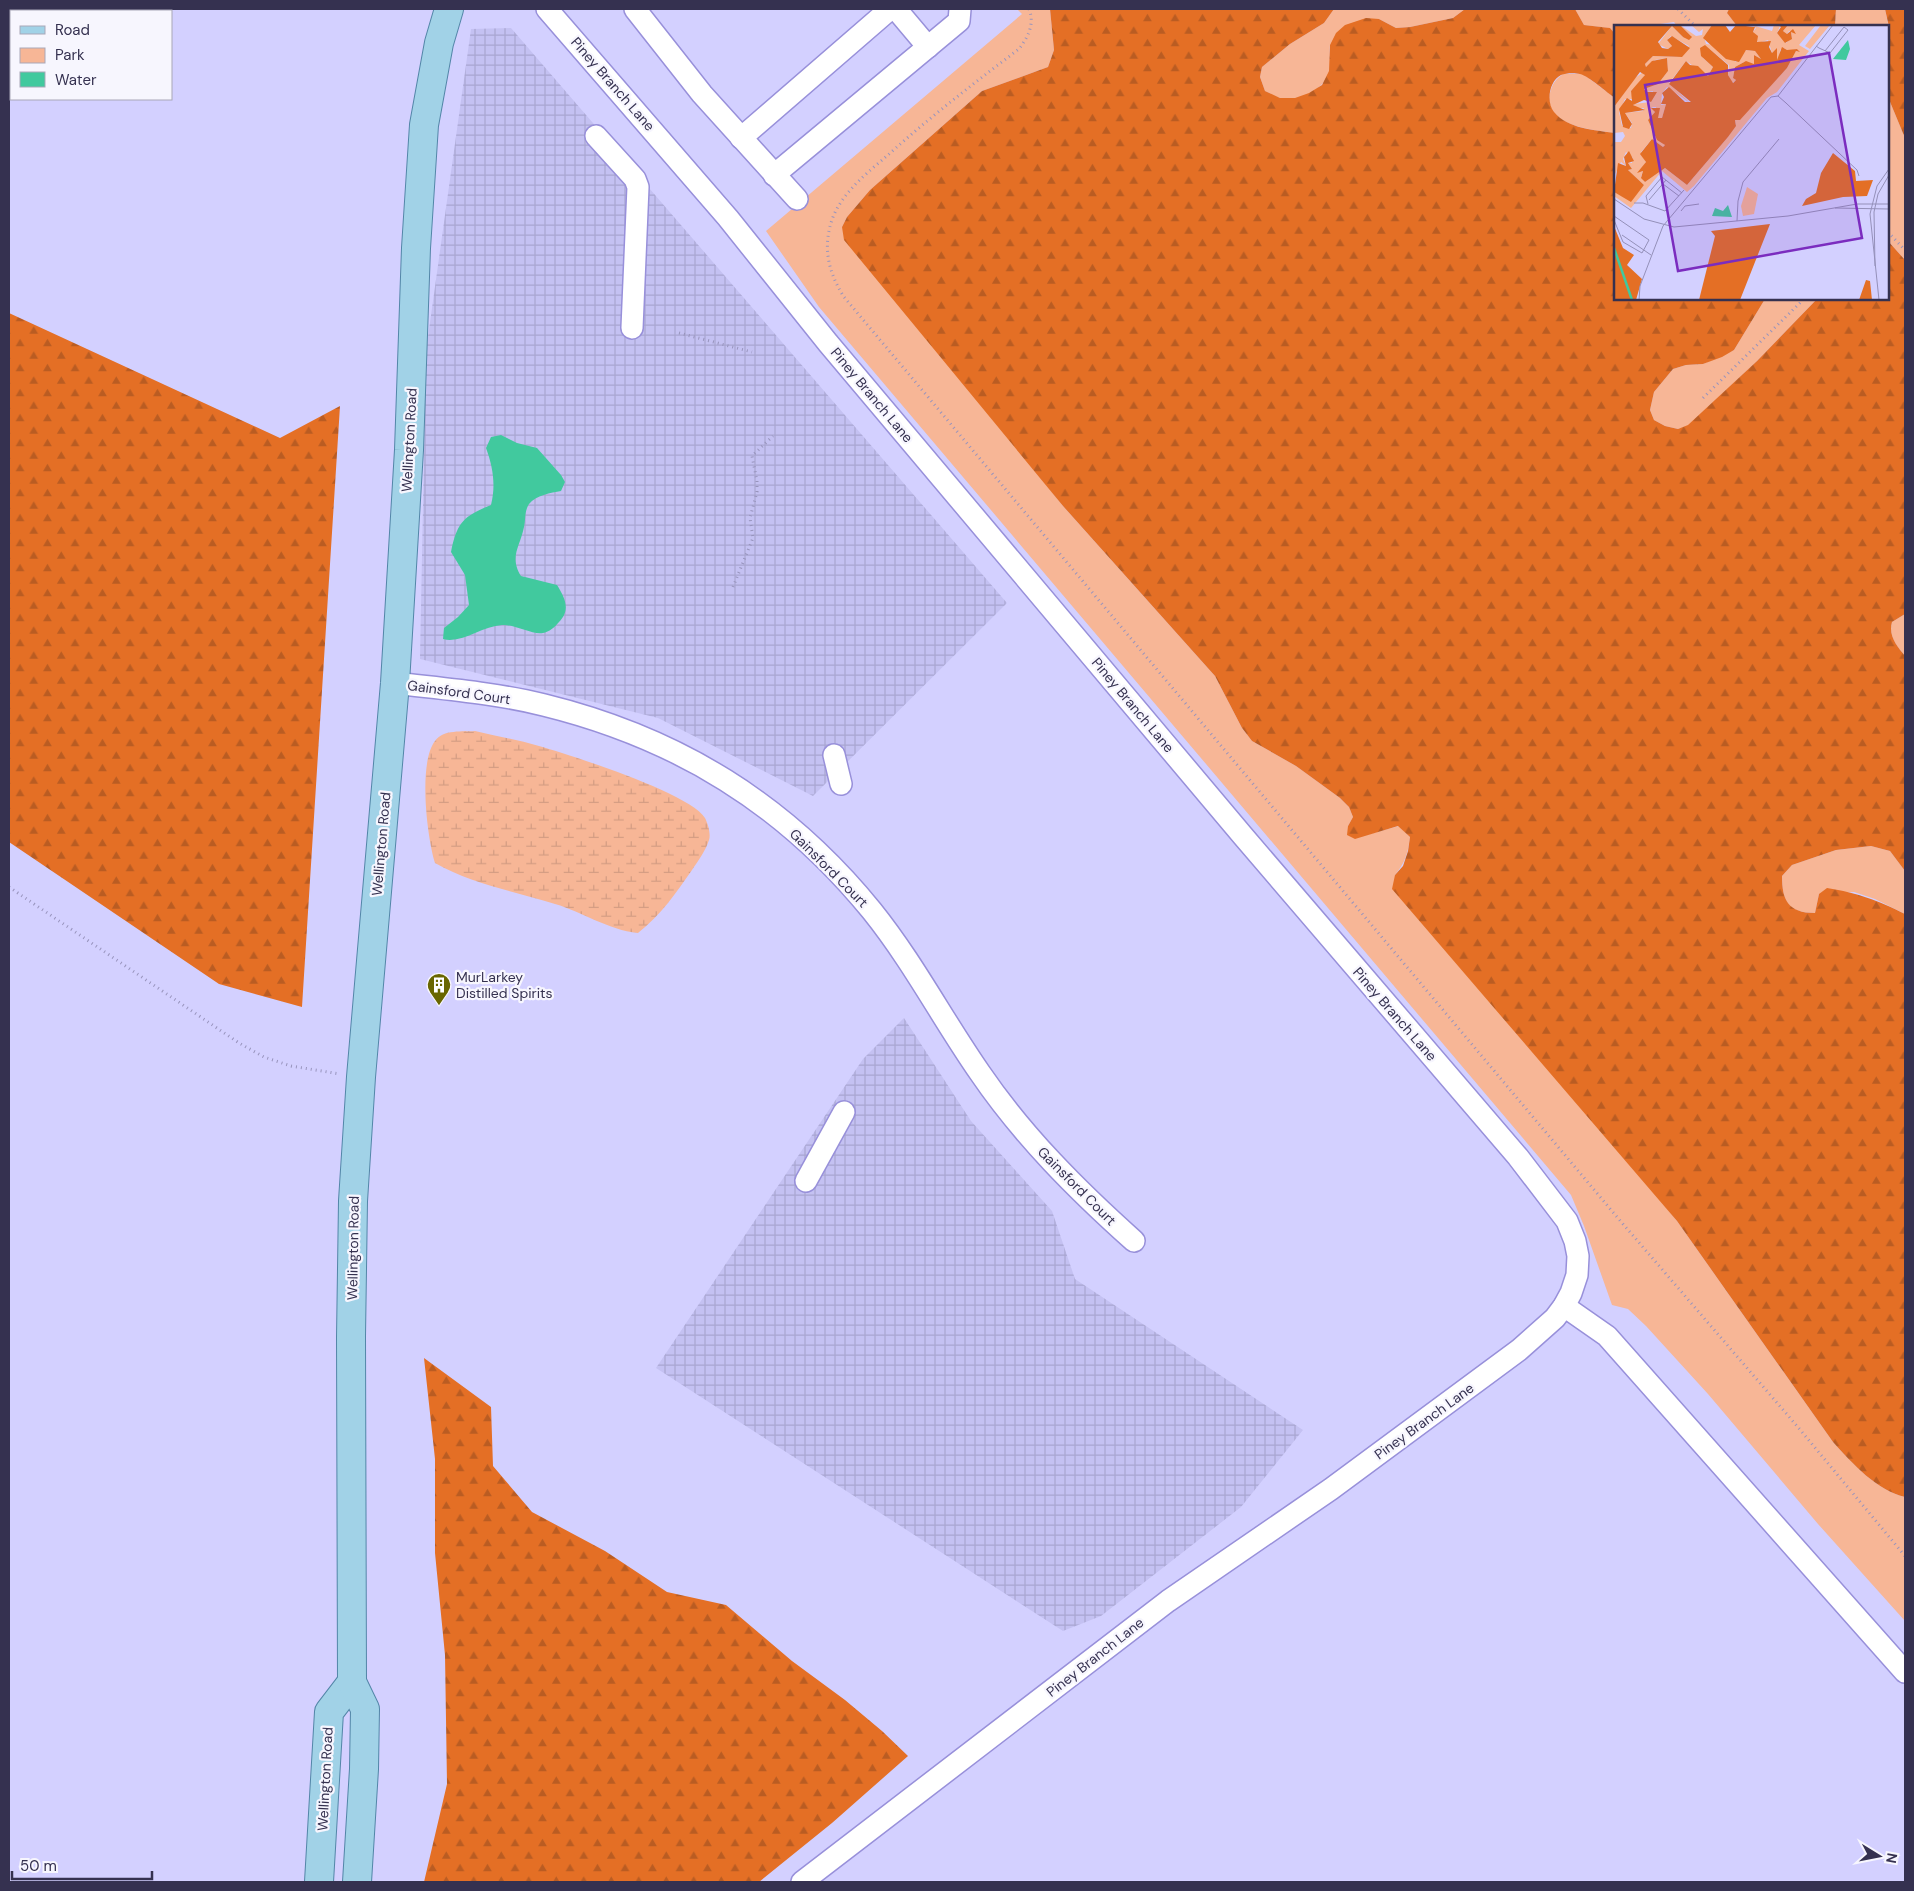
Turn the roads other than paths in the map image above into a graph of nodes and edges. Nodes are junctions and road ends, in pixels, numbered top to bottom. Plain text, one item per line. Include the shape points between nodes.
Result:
1 (449, 9) edge
2 (548, 9) edge
3 (635, 9) edge
4 (890, 9) edge
5 (896, 9) edge
6 (960, 9) edge
7 (928, 46) junction
8 (596, 136) dead end
9 (741, 138) junction
10 (774, 175) junction
11 (796, 199) dead end
12 (632, 328) dead end
13 (395, 683) junction
14 (834, 754) dead end
15 (841, 784) dead end
16 (844, 1112) dead end
17 (806, 1181) dead end
18 (1134, 1241) dead end
19 (1564, 1306) junction
20 (1905, 1672) edge
21 (352, 1682) junction
22 (319, 1882) edge
23 (357, 1882) edge
24 (802, 1882) edge

1 - 13 main road, Wellington Road via 439,43 424,125
2 - 19 street, Piney Branch Lane via 728,218 828,343 1243,836 1518,1156 1567,1221 1575,1242 1577,1275
3 - 9 street
4 - 9 street
5 - 7 street
6 - 7 street via 959,21
7 - 10 street
8 - 12 street via 636,179 638,187
9 - 10 street
10 - 11 street
13 - 18 street, Gainsford Court via 491,695 544,705 603,722 710,769 770,810 811,846 873,912 979,1072 1010,1113 1055,1166
13 - 21 main road, Wellington Road via 353,1201
14 - 15 street
16 - 17 street
19 - 20 street via 1607,1336
19 - 24 street, Piney Branch Lane via 1519,1350 1483,1378 1331,1489 1168,1601
21 - 22 main road, Wellington Road via 329,1712
21 - 23 main road, Wellington Road via 365,1709

